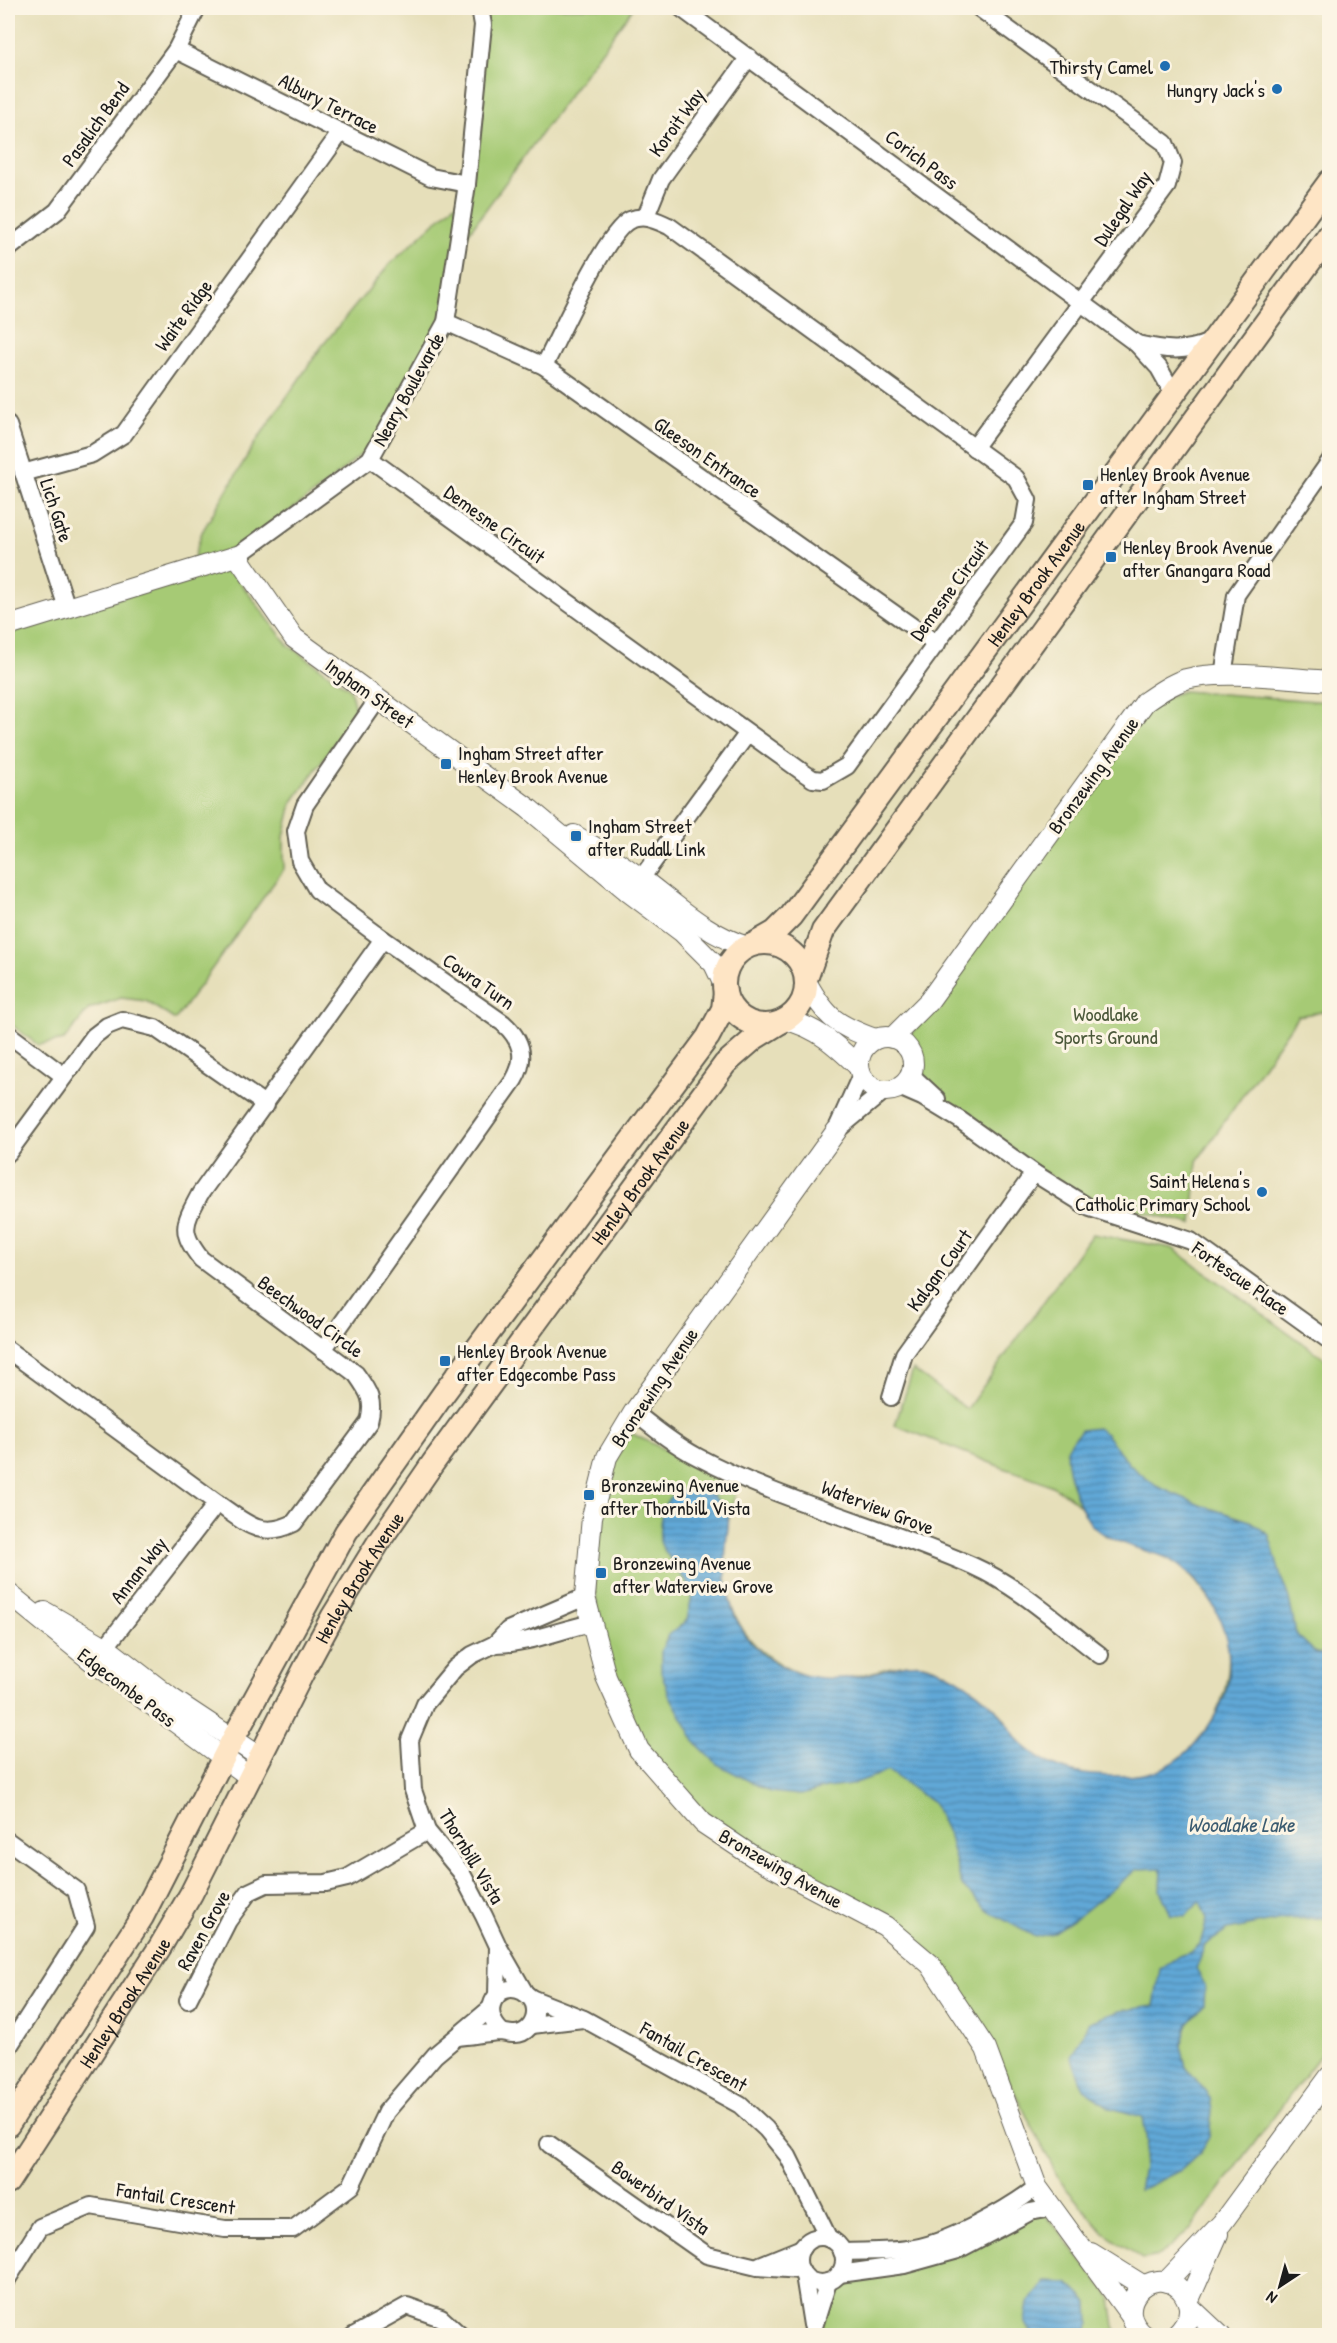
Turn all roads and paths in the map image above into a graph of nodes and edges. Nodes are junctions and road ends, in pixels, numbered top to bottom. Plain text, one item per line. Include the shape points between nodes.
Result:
1 (197, 8) edge
2 (480, 8) edge
3 (492, 8) edge
4 (681, 8) edge
5 (980, 8) edge
6 (999, 13) edge
7 (483, 26) junction
8 (176, 50) junction
9 (749, 57) junction
10 (341, 132) junction
11 (1329, 181) edge
12 (467, 184) junction
13 (646, 216) junction
14 (1329, 234) edge
15 (8, 249) edge
16 (1082, 303) junction
17 (446, 322) junction
18 (1210, 342) junction
19 (1137, 344) junction
20 (544, 366) junction
21 (1173, 393) junction
22 (8, 425) edge
23 (974, 448) junction
24 (370, 459) junction
25 (1329, 460) edge
26 (23, 473) junction
27 (237, 556) junction
28 (67, 608) junction
29 (8, 626) edge
30 (937, 644) junction
31 (1223, 675) junction
32 (1329, 681) edge
33 (378, 699) junction
34 (748, 733) junction
35 (636, 886) junction
36 (383, 939) junction
37 (751, 946) junction
38 (806, 981) junction
39 (724, 988) junction
40 (784, 1021) junction
41 (8, 1034) edge
42 (891, 1042) junction
43 (860, 1071) junction
44 (64, 1076) junction
45 (898, 1084) junction
46 (266, 1105) junction
47 (837, 1130) junction
48 (8, 1153) edge
49 (1034, 1173) junction
50 (1329, 1341) edge
51 (8, 1350) edge
52 (323, 1350) junction
53 (891, 1397) dead end
54 (634, 1412) junction
55 (217, 1503) junction
56 (8, 1593) edge
57 (585, 1597) junction
58 (592, 1623) junction
59 (495, 1644) junction
60 (99, 1655) junction
61 (1100, 1655) dead end
62 (228, 1748) junction
63 (255, 1767) junction
64 (427, 1831) junction
65 (8, 1841) edge
66 (498, 1946) junction
67 (528, 1996) junction
68 (188, 2000) dead end
69 (494, 2002) junction
70 (584, 2019) junction
71 (532, 2025) junction
72 (502, 2032) junction
73 (458, 2037) junction
74 (8, 2048) edge
75 (1329, 2076) edge
76 (8, 2125) edge
77 (549, 2144) dead end
78 (8, 2182) edge
79 (1037, 2187) junction
80 (811, 2202) junction
81 (1052, 2208) junction
82 (1222, 2223) junction
83 (829, 2239) junction
84 (1076, 2243) junction
85 (805, 2244) junction
86 (842, 2252) junction
87 (757, 2267) junction
88 (802, 2272) junction
89 (8, 2278) edge
90 (834, 2278) junction
91 (1166, 2282) junction
92 (1144, 2286) junction
93 (1188, 2304) junction
94 (1135, 2328) edge
95 (812, 2332) edge
96 (353, 2336) edge
97 (461, 2336) edge
98 (1175, 2336) edge
99 (1221, 2336) edge

1 - 8 street, Pasalich Bend
2 - 7 street, Neary Boulevarde
3 - 7 street, Neary Boulevarde
4 - 9 street, Corich Pass
5 - 6 street, Dulegal Way
6 - 16 street, Dulegal Way via 1165,143 1173,163 1167,186
7 - 12 street, Neary Boulevarde
8 - 10 street, Albury Terrace
8 - 15 street, Pasalich Bend via 57,211
9 - 13 street, Koroit Way via 661,179
9 - 16 street, Corich Pass
10 - 12 street, Albury Terrace via 431,177
10 - 26 street, Waite Ridge via 124,434 92,454
11 - 18 main road, Henley Brook Avenue
12 - 17 street, Neary Boulevarde
13 - 20 street via 628,221 606,245
13 - 23 street, Demesne Circuit via 669,226
14 - 38 main road, Henley Brook Avenue via 823,931
16 - 19 street, Corich Pass
16 - 23 street, Dulegal Way
17 - 20 street, Gleeson Entrance
17 - 24 street, Neary Boulevarde
18 - 19 street, Corich Pass via 1179,351
18 - 21 main road, Henley Brook Avenue
19 - 21 street, Corich Pass via 1159,368
20 - 30 street, Gleeson Entrance
21 - 37 main road, Henley Brook Avenue via 791,916 775,932
22 - 26 street, Lich Gate
23 - 30 street, Demesne Circuit via 1016,478 1028,500 1024,523
24 - 27 street, Neary Boulevarde
24 - 34 street, Demesne Circuit
25 - 31 street via 1236,595
26 - 28 street, Lich Gate
27 - 28 street, Neary Boulevarde
27 - 33 street, Ingham Street via 294,638
28 - 29 street, Neary Boulevarde
30 - 34 street, Demesne Circuit via 847,766 836,775 813,779
31 - 32 street, Bronzewing Avenue
31 - 42 street, Bronzewing Avenue via 1187,679 1146,702 929,1001
33 - 35 street, Ingham Street
33 - 36 street, Cowra Turn via 305,805 296,831 300,861 318,890
34 - 35 street
35 - 37 street, Ingham Street via 720,936
35 - 39 street, Ingham Street via 714,964
36 - 46 street, Beechwood Circle
36 - 52 street, Cowra Turn via 513,1032 522,1053 521,1064 514,1080
37 - 38 main road via 775,945 794,954
37 - 39 main road via 730,963
38 - 40 main road via 801,1006
38 - 42 street via 836,1022
39 - 40 main road via 729,1003 746,1020 769,1025
39 - 62 main road, Henley Brook Avenue via 723,1009 708,1037 346,1532
40 - 43 street via 807,1025 824,1035
40 - 63 main road, Henley Brook Avenue via 755,1038 725,1064 434,1463 333,1616
41 - 44 street
42 - 43 street via 862,1051
42 - 45 street via 911,1056
43 - 45 street via 867,1083
43 - 47 street, Bronzewing Avenue
44 - 46 street via 94,1036 107,1026 122,1020 136,1022 155,1028
44 - 48 street
45 - 47 street, Bronzewing Avenue
45 - 49 street, Fortescue Place via 960,1120
46 - 52 street, Beechwood Circle via 200,1194 185,1227 188,1243 222,1277
47 - 54 street, Bronzewing Avenue
49 - 50 street, Fortescue Place via 1090,1208 1191,1241
49 - 53 street, Kalgan Court via 904,1354
51 - 55 street, Beechwood Circle
52 - 55 street, Beechwood Circle via 356,1374 368,1391 372,1408 369,1422 294,1523 266,1531 251,1526
54 - 57 street, Bronzewing Avenue via 607,1457 592,1517
54 - 61 street, Waterview Grove via 697,1456 1001,1580
55 - 60 street, Annan Way
56 - 60 street, Edgecombe Pass
57 - 58 street, Bronzewing Avenue
57 - 59 street, Thornbill Vista via 508,1630
58 - 59 street, Thornbill Vista via 514,1644
58 - 79 street, Bronzewing Avenue via 606,1677 639,1750 703,1823 754,1857 885,1926 930,1964 986,2049
59 - 64 street, Thornbill Vista via 455,1668 425,1704 410,1740 413,1790
60 - 62 street, Edgecombe Pass
62 - 63 street, Edgecombe Pass
62 - 76 main road, Henley Brook Avenue via 142,1917
63 - 78 main road, Henley Brook Avenue via 160,1947
64 - 66 street, Thornbill Vista via 461,1872
64 - 68 street, Raven Grove via 347,1878 326,1883 266,1884 249,1892 228,1922
65 - 74 street via 76,1890 86,1926
66 - 67 street, Thornbill Vista
66 - 69 street, Thornbill Vista
67 - 69 street via 511,1989
67 - 70 street, Fantail Crescent
67 - 71 street via 535,2007
69 - 72 street via 491,2017
69 - 73 street, Fantail Crescent
70 - 71 street
70 - 80 street, Fantail Crescent via 740,2105 788,2156
71 - 72 street via 518,2034
72 - 73 street
73 - 89 street, Fantail Crescent via 435,2055 386,2112 351,2186 293,2229 225,2229 91,2206 40,2227
75 - 82 street
77 - 87 street, Bowerbird Vista via 707,2255
79 - 81 street, Bronzewing Avenue
79 - 86 street via 1020,2200 929,2244 909,2249
80 - 83 street, Fantail Crescent
80 - 85 street, Fantail Crescent
81 - 84 street, Bronzewing Avenue
81 - 90 street via 1030,2212 958,2250
82 - 91 street
82 - 93 street
83 - 85 street via 822,2237
83 - 86 street
84 - 92 street, Bronzewing Avenue
84 - 94 street, Bronzewing Avenue via 1115,2292
85 - 87 street
85 - 88 street via 798,2262
86 - 90 street via 843,2267
87 - 88 street, Bowerbird Vista
88 - 90 street via 815,2282
88 - 95 street
90 - 95 street
91 - 92 street
91 - 93 street via 1179,2289
92 - 94 street via 1133,2299
93 - 98 street via 1187,2322
93 - 99 street
96 - 97 street via 407,2306 441,2318

